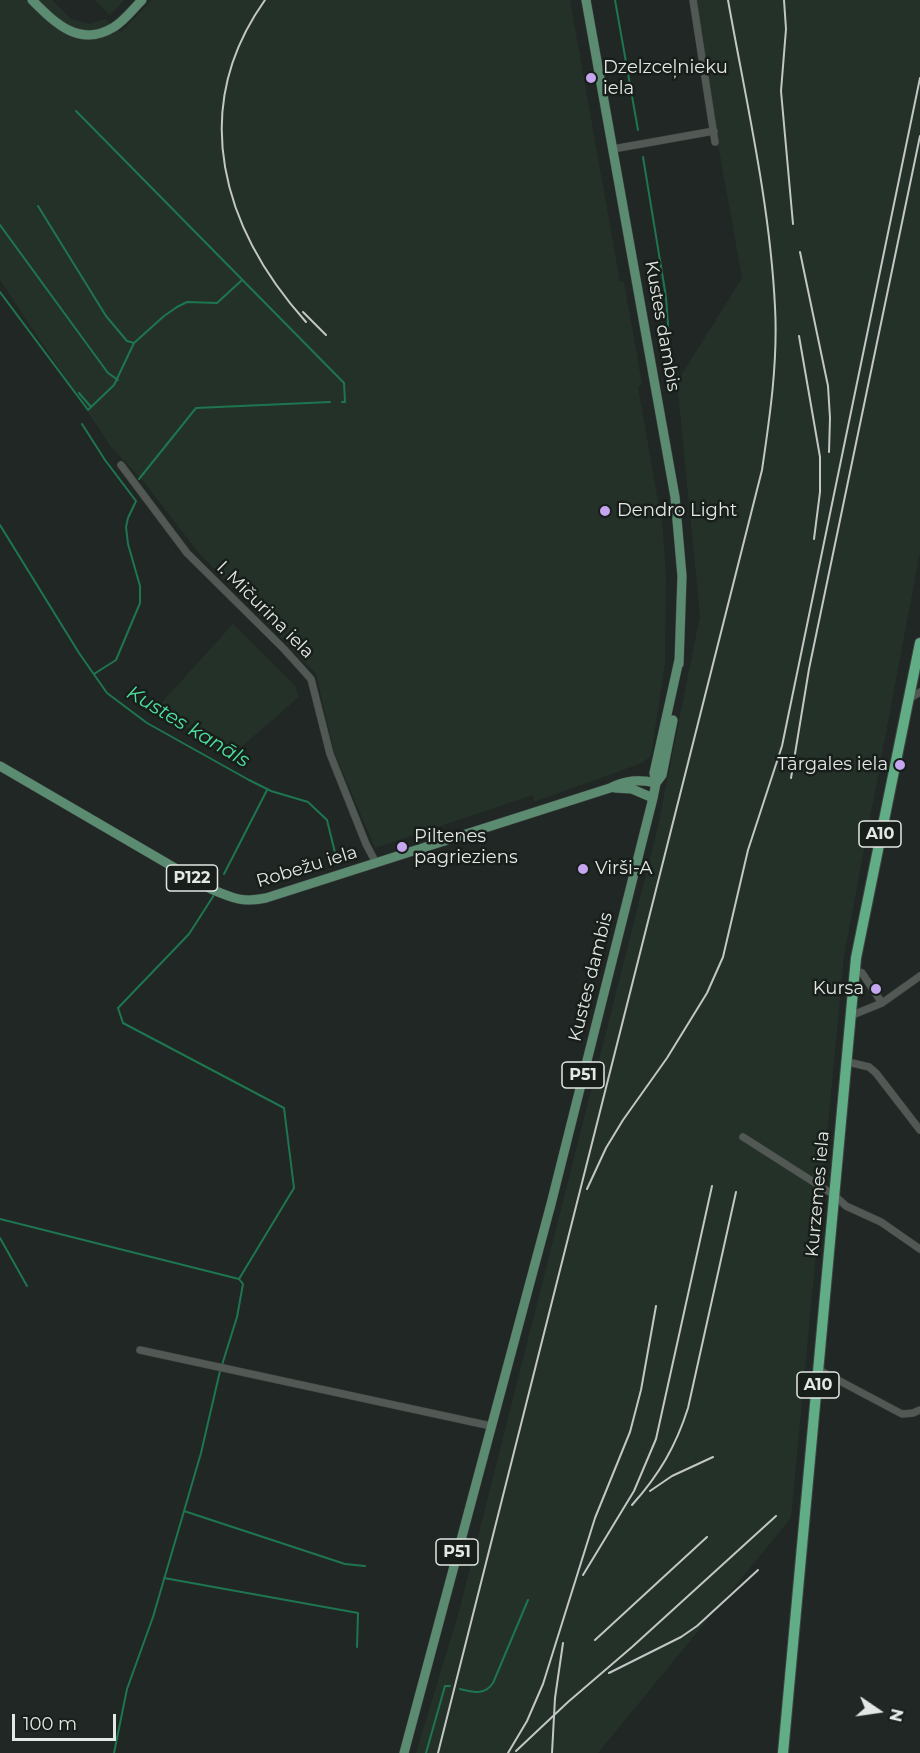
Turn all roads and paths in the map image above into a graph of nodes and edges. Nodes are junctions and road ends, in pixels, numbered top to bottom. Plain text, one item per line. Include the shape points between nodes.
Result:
1 (32, 0) edge
2 (142, 0) edge
3 (586, 0) edge
4 (693, 0) edge
5 (714, 131) junction
6 (715, 141) dead end
7 (613, 149) junction
8 (121, 465) dead end
9 (920, 643) edge
10 (920, 692) edge
11 (909, 699) junction
12 (0, 766) edge
13 (656, 783) junction
14 (610, 788) junction
15 (653, 798) junction
16 (376, 863) junction
17 (855, 970) junction
18 (920, 976) edge
19 (882, 1004) junction
20 (850, 1016) junction
21 (848, 1062) junction
22 (920, 1130) edge
23 (743, 1137) dead end
24 (834, 1195) junction
25 (920, 1249) edge
26 (140, 1350) dead end
27 (819, 1370) junction
28 (920, 1410) edge
29 (491, 1426) junction
30 (404, 1753) edge
31 (783, 1753) edge

1 - 2 main road via 56,23 85,35 116,26
3 - 7 main road, Kustes dambis
4 - 5 street
5 - 6 street
5 - 7 street
7 - 13 main road, Kustes dambis via 675,497 682,576 679,660 654,773
8 - 16 street, I. Mičurina iela via 187,553 310,680 330,754
9 - 11 highway, Kurzemes iela / A10
10 - 11 street
11 - 17 highway, Kurzemes iela / A10
12 - 16 main road, Robežu iela / P122 via 211,890 233,899 266,898
13 - 14 main road, Robežu iela / P122 via 631,780
13 - 15 main road, Kustes dambis
14 - 15 main road, Robežu iela / P122 via 632,789
14 - 16 main road, Robežu iela / P122
15 - 29 main road, Kustes dambis / P51
17 - 19 street via 862,973
17 - 20 highway, Kurzemes iela / A10
18 - 19 street
19 - 20 street
20 - 21 highway, Kurzemes iela / A10
21 - 22 street via 869,1067 876,1073
21 - 24 highway, Kurzemes iela / A10
23 - 24 street
24 - 25 street
24 - 27 highway, Kurzemes iela / A10
26 - 29 street
27 - 28 street via 902,1414
27 - 31 highway, Kurzemes iela / A10
29 - 30 main road, P51

